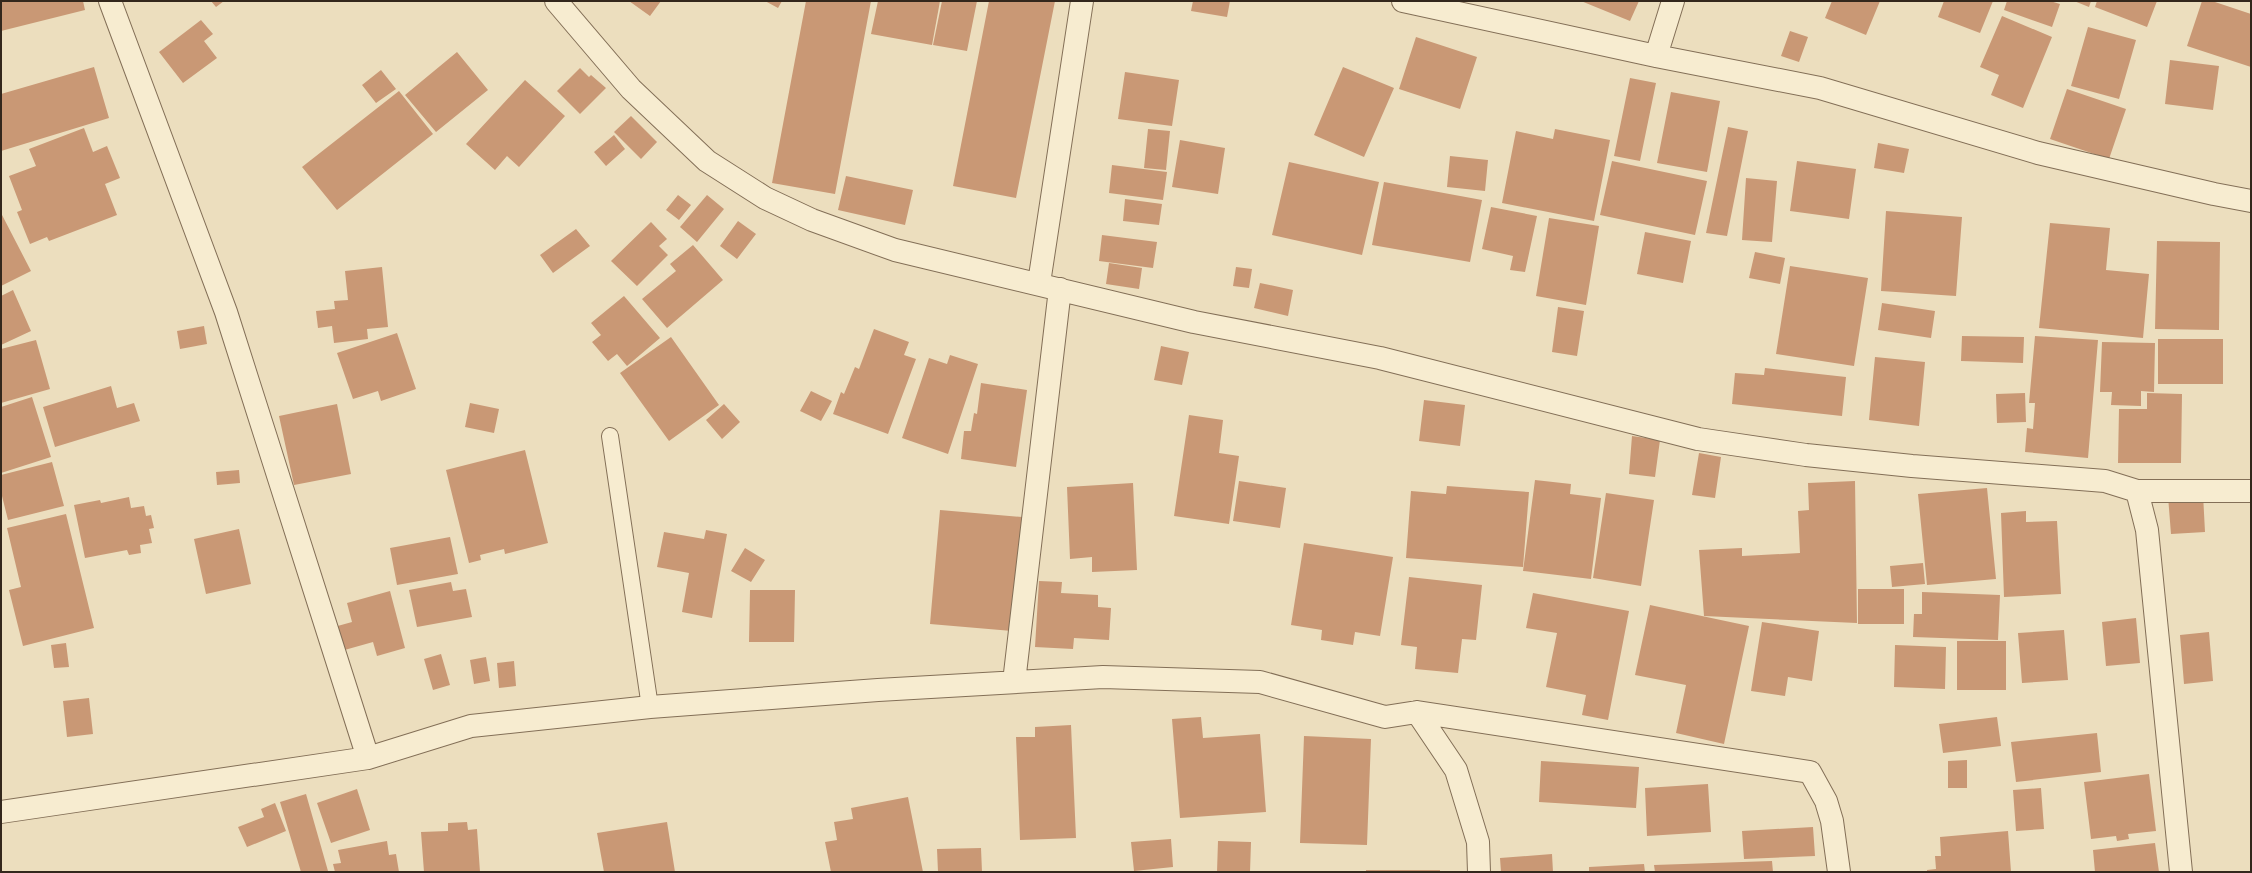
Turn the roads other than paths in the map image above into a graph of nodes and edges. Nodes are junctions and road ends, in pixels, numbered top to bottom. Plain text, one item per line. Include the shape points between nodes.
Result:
1 (110, 1) edge
2 (556, 1) edge
3 (1082, 1) edge
4 (1403, 1) edge
5 (1673, 1) edge
6 (1656, 56) junction
7 (2251, 201) edge
8 (1039, 283) junction
9 (1060, 289) junction
10 (610, 436) dead end
11 (2137, 491) junction
12 (2251, 491) edge
13 (1014, 682) junction
14 (650, 707) junction
15 (1416, 712) junction
16 (368, 758) junction
17 (1, 812) edge
18 (1479, 872) edge
19 (1840, 872) edge
20 (2181, 872) edge

1 - 16 street via 226,312
2 - 8 street via 631,89 707,161 765,198 812,220 895,250
3 - 8 street
4 - 6 street
5 - 6 street
6 - 7 street via 1820,88 2038,153
8 - 9 street
9 - 11 street via 1194,322 1380,358 1698,439 1814,456 2105,481
9 - 13 street
10 - 14 lane
11 - 12 street
11 - 20 street via 2147,530
13 - 14 street
13 - 15 street via 1103,677 1260,682 1385,717
14 - 16 street via 471,726
15 - 18 street via 1456,770 1478,842
15 - 19 street via 1810,772 1830,814
16 - 17 street

